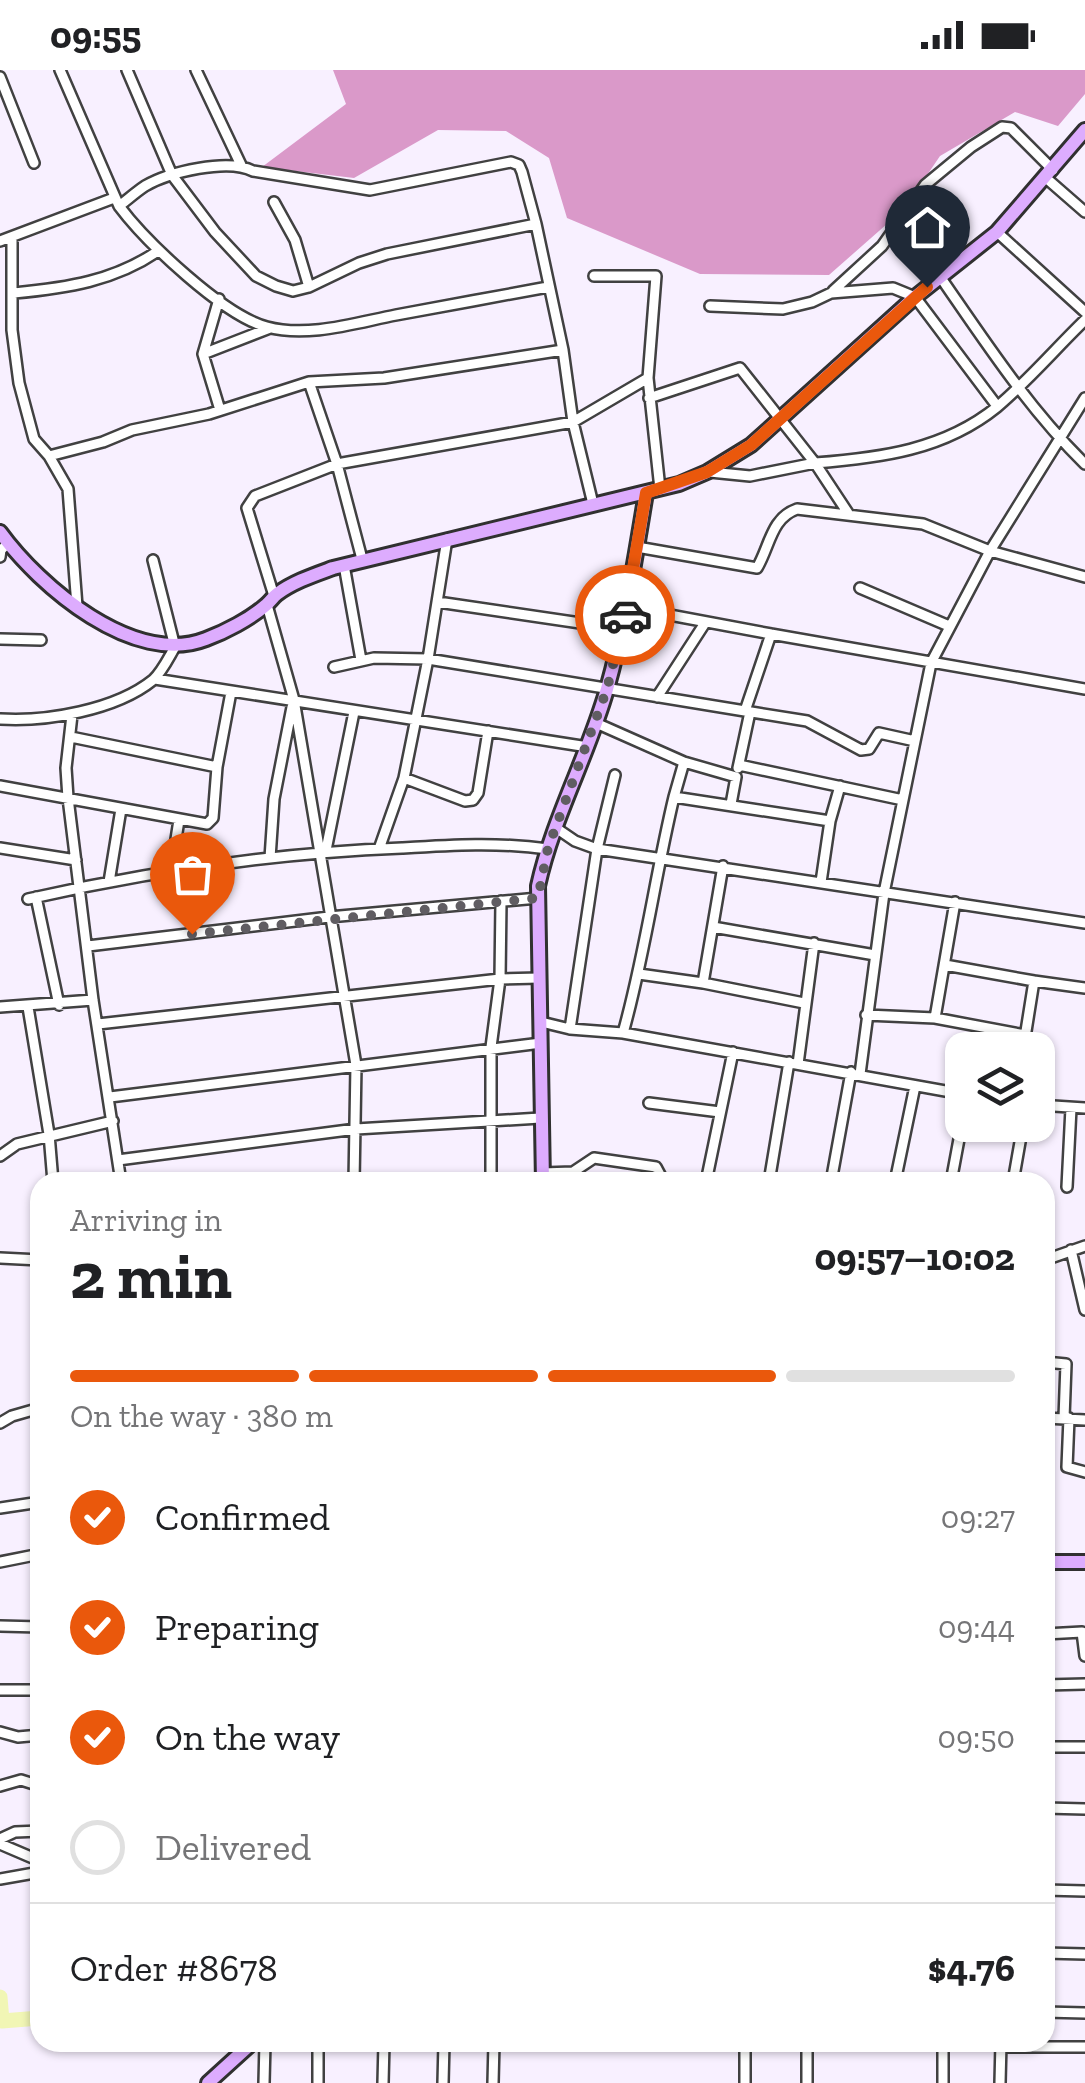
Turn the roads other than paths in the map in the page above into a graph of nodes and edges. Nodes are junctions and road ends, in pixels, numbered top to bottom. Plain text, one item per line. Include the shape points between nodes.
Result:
1 (60, 70) edge
2 (128, 70) edge
3 (196, 70) edge
4 (0, 76) edge
5 (1085, 130) edge
6 (34, 163) dead end
7 (241, 165) junction
8 (1050, 174) junction
9 (172, 175) junction
10 (117, 202) junction
11 (274, 202) dead end
12 (1085, 212) edge
13 (536, 224) junction
14 (996, 232) junction
15 (12, 238) junction
16 (0, 241) edge
17 (158, 251) junction
18 (594, 276) dead end
19 (941, 278) junction
20 (309, 287) junction
21 (548, 287) junction
22 (14, 293) junction
23 (831, 293) junction
24 (915, 297) junction
25 (218, 299) junction
26 (710, 306) dead end
27 (1085, 312) edge
28 (1085, 320) edge
29 (270, 328) junction
30 (562, 350) junction
31 (203, 354) junction
32 (648, 378) junction
33 (309, 382) junction
34 (1016, 386) junction
35 (649, 398) junction
36 (1085, 398) edge
37 (997, 406) junction
38 (220, 410) junction
39 (779, 420) junction
40 (573, 422) junction
41 (1058, 437) junction
42 (49, 456) junction
43 (815, 463) junction
44 (337, 464) junction
45 (1085, 464) edge
46 (707, 472) junction
47 (653, 491) junction
48 (593, 504) junction
49 (848, 513) junction
50 (447, 539) junction
51 (2, 546) edge
52 (637, 547) junction
53 (990, 551) junction
54 (153, 560) dead end
55 (362, 560) junction
56 (344, 564) junction
57 (1085, 577) edge
58 (860, 588) dead end
59 (270, 600) junction
60 (438, 602) junction
61 (77, 606) junction
62 (626, 607) junction
63 (706, 623) junction
64 (949, 626) junction
65 (621, 629) junction
66 (772, 634) junction
67 (0, 639) edge
68 (42, 640) dead end
69 (176, 647) junction
70 (428, 659) junction
71 (361, 660) junction
72 (931, 663) junction
73 (334, 667) dead end
74 (155, 679) junction
75 (607, 689) junction
76 (1085, 689) edge
77 (231, 692) junction
78 (657, 698) junction
79 (294, 700) junction
80 (354, 712) junction
81 (748, 712) junction
82 (72, 714) junction
83 (0, 719) edge
84 (415, 722) junction
85 (596, 724) junction
86 (488, 731) junction
87 (71, 736) junction
88 (915, 741) junction
89 (588, 746) junction
90 (684, 762) junction
91 (739, 765) junction
92 (218, 767) junction
93 (615, 774) dead end
94 (736, 777) junction
95 (404, 778) junction
96 (0, 786) edge
97 (840, 786) junction
98 (674, 797) junction
99 (68, 798) junction
100 (902, 800) junction
101 (731, 804) junction
102 (120, 809) junction
103 (179, 820) junction
104 (830, 821) junction
105 (556, 828) junction
106 (0, 848) edge
107 (379, 848) junction
108 (548, 848) junction
109 (597, 849) junction
110 (323, 850) junction
111 (660, 856) junction
112 (270, 858) junction
113 (76, 860) junction
114 (723, 866) junction
115 (171, 871) junction
116 (109, 882) junction
117 (821, 882) junction
118 (80, 887) junction
119 (884, 893) junction
120 (538, 898) junction
121 (501, 900) junction
122 (954, 902) junction
123 (330, 917) junction
124 (1085, 923) edge
125 (713, 928) junction
126 (814, 943) junction
127 (88, 946) junction
128 (875, 954) junction
129 (944, 964) junction
130 (640, 974) junction
131 (540, 978) junction
132 (500, 979) junction
133 (1034, 981) junction
134 (703, 984) junction
135 (1085, 988) edge
136 (344, 996) junction
137 (94, 1000) junction
138 (804, 1003) junction
139 (59, 1005) junction
140 (0, 1007) edge
141 (28, 1007) junction
142 (866, 1015) junction
143 (935, 1018) junction
144 (541, 1022) junction
145 (98, 1024) junction
146 (570, 1029) junction
147 (1009, 1032) edge
148 (1026, 1032) edge
149 (623, 1033) junction
150 (541, 1042) junction
151 (490, 1048) junction
152 (732, 1052) junction
153 (794, 1063) junction
154 (356, 1064) junction
155 (856, 1073) junction
156 (915, 1086) junction
157 (945, 1091) edge
158 (1085, 1096) edge
159 (110, 1097) junction
160 (649, 1103) dead end
161 (1055, 1106) edge
162 (1080, 1108) edge
163 (720, 1112) junction
164 (540, 1118) junction
165 (490, 1120) junction
166 (113, 1121) junction
167 (356, 1129) junction
168 (49, 1134) junction
169 (958, 1142) edge
170 (1020, 1142) edge
171 (0, 1156) edge
172 (118, 1160) junction
173 (52, 1172) edge
174 (120, 1172) edge
175 (354, 1172) edge
176 (491, 1172) edge
177 (542, 1172) edge
178 (573, 1172) edge
179 (660, 1172) edge
180 (708, 1172) edge
181 (771, 1172) edge
182 (833, 1172) edge
183 (896, 1172) edge
184 (953, 1172) edge
185 (1015, 1172) edge
186 (1067, 1187) dead end
187 (1085, 1246) edge
188 (1071, 1250) junction
189 (1055, 1256) edge
190 (0, 1258) edge
191 (30, 1260) edge
192 (1085, 1310) edge
193 (1055, 1363) edge
194 (30, 1411) edge
195 (1055, 1418) edge
196 (1066, 1418) junction
197 (1085, 1420) edge
198 (0, 1423) edge
199 (1085, 1472) edge
200 (30, 1504) edge
201 (0, 1508) edge
202 (30, 1556) edge
203 (0, 1562) edge
204 (1055, 1562) edge
205 (1085, 1562) edge
206 (0, 1626) edge
207 (30, 1627) edge
208 (1084, 1632) edge
209 (1055, 1633) edge
210 (1085, 1656) edge
211 (1085, 1684) edge
212 (1055, 1686) edge
213 (0, 1690) edge
214 (30, 1690) edge
215 (1, 1733) edge
216 (30, 1735) edge
217 (1055, 1747) edge
218 (1085, 1747) edge
219 (30, 1783) edge
220 (0, 1786) edge
221 (1055, 1808) edge
222 (1085, 1808) edge
223 (30, 1831) edge
224 (0, 1841) edge
225 (30, 1857) edge
226 (30, 1874) edge
227 (0, 1879) edge
228 (1055, 1890) edge
229 (1085, 1891) edge
230 (1055, 1953) edge
231 (1085, 1954) edge
232 (1055, 2012) edge
233 (1085, 2013) edge
234 (1055, 2046) edge
235 (1085, 2047) edge
236 (242, 2052) edge
237 (265, 2052) edge
238 (318, 2052) edge
239 (384, 2052) edge
240 (444, 2052) edge
241 (494, 2052) edge
242 (745, 2052) edge
243 (807, 2052) edge
244 (943, 2052) edge
245 (1001, 2052) edge
246 (208, 2083) edge
247 (264, 2083) edge
248 (318, 2083) edge
249 (383, 2083) edge
250 (443, 2083) edge
251 (493, 2083) edge
252 (744, 2083) edge
253 (807, 2083) edge
254 (943, 2083) edge
255 (1000, 2083) edge

1 - 10 street
2 - 9 street
3 - 7 street
4 - 6 street
5 - 8 main road
7 - 9 street
7 - 13 street via 370,190 511,162 522,172
8 - 12 street
8 - 14 main road
8 - 23 street via 1011,128 1002,127 925,185 882,246
9 - 10 street
9 - 20 street via 256,276 293,290
10 - 15 street
10 - 17 street
11 - 20 street
13 - 20 street via 359,262
13 - 21 street
14 - 19 main road
14 - 27 street
15 - 16 street
15 - 22 street
17 - 22 street via 85,284
17 - 25 street
18 - 32 street via 656,276
19 - 24 main road
19 - 34 street
21 - 29 street via 322,329
21 - 30 street
22 - 42 street via 19,383 34,439
23 - 24 street via 893,288
23 - 26 street via 783,309
24 - 37 street
24 - 39 main road
25 - 29 street
25 - 31 street
28 - 34 street
29 - 31 street
30 - 33 street via 384,378
30 - 40 street
31 - 38 street
32 - 35 street
32 - 40 street
33 - 38 street
33 - 44 street
34 - 37 street
34 - 41 street
35 - 39 street via 740,368
35 - 47 street
36 - 41 street
37 - 43 street via 965,428 902,453
38 - 42 street
39 - 43 street
39 - 46 main road
40 - 44 street
40 - 48 street
41 - 45 street
41 - 53 street
42 - 61 street via 71,502
43 - 46 street via 750,476
43 - 49 street
44 - 55 street
44 - 59 street via 249,501
46 - 47 main road
47 - 48 main road
47 - 52 main road
48 - 50 main road
49 - 52 street via 789,512 751,569
49 - 53 street via 922,524
50 - 55 main road
50 - 60 street
51 - 61 main road
52 - 62 main road
53 - 57 street
53 - 64 street
54 - 69 street
55 - 56 main road
56 - 59 main road
56 - 71 street
58 - 64 street
59 - 69 main road via 212,637
59 - 79 street
60 - 65 street
60 - 70 street
61 - 69 main road via 129,638
62 - 63 street
62 - 65 main road
63 - 66 street
63 - 78 street
64 - 72 street
65 - 75 main road
66 - 72 street
66 - 81 street
67 - 68 street
69 - 74 street
70 - 71 street
70 - 75 street
70 - 84 street
71 - 73 street
72 - 76 street
72 - 88 street
74 - 77 street
74 - 82 street
75 - 78 street
75 - 85 main road
77 - 79 street
77 - 92 street
78 - 81 street
79 - 80 street
79 - 110 street
79 - 112 street
80 - 84 street
80 - 110 street
81 - 88 street via 808,722 861,750 880,733
81 - 91 street
82 - 83 street
82 - 87 street
84 - 86 street
84 - 95 street
85 - 89 main road
85 - 90 street
86 - 89 street
86 - 95 street via 473,800
87 - 92 street
87 - 99 street
88 - 100 street
89 - 105 main road
90 - 94 street
90 - 98 street
91 - 94 street
91 - 97 street
92 - 103 street via 211,822
93 - 109 street
94 - 101 street
95 - 107 street
96 - 99 street
97 - 100 street
97 - 104 street
98 - 101 street
98 - 111 street
99 - 102 street
99 - 113 street
100 - 119 street
101 - 104 street
102 - 103 street
102 - 116 street
103 - 115 street
104 - 117 street
105 - 108 main road
105 - 109 street
106 - 113 street
107 - 108 street
107 - 110 street
108 - 120 main road
109 - 111 street
109 - 146 street
110 - 112 street
110 - 123 street
111 - 114 street
111 - 130 street
112 - 115 street
113 - 118 street
114 - 117 street
114 - 125 street
115 - 116 street
116 - 118 street
117 - 119 street
118 - 127 street
118 - 139 street via 32,898
119 - 122 street
119 - 128 street
120 - 121 street
120 - 131 main road
121 - 123 street
121 - 132 street
122 - 124 street
122 - 129 street
123 - 127 street
123 - 136 street
125 - 126 street
125 - 134 street
126 - 128 street
126 - 138 street
127 - 137 street
128 - 142 street
129 - 133 street
129 - 143 street
130 - 134 street
130 - 149 street
131 - 132 street
131 - 144 main road
132 - 136 street
132 - 151 street
133 - 135 street
133 - 148 street
134 - 138 street
136 - 145 street
136 - 154 street
137 - 139 street
137 - 145 street
138 - 153 street
139 - 141 street
140 - 141 street
141 - 168 street
142 - 143 street
142 - 155 street
143 - 147 street
144 - 146 street
144 - 150 main road
145 - 159 street
146 - 149 street
149 - 152 street
150 - 151 street
150 - 164 main road
151 - 154 street
151 - 165 street
152 - 153 street
152 - 163 street
153 - 155 street
153 - 181 street
154 - 159 street
154 - 167 street
155 - 156 street
155 - 182 street
156 - 157 street
156 - 183 street
158 - 162 street
159 - 166 street
160 - 163 street
161 - 162 street
162 - 186 street
163 - 180 street
164 - 165 street
164 - 177 main road
165 - 167 street
165 - 176 street
166 - 168 street
166 - 172 street
167 - 172 street
167 - 175 street
168 - 171 street
168 - 173 street
169 - 184 street
170 - 185 street
172 - 174 street
178 - 179 street via 594,1158
187 - 188 street
188 - 189 street
188 - 192 street
190 - 191 street
193 - 196 street via 1066,1364
194 - 198 street
195 - 196 street
196 - 197 street
196 - 199 street via 1067,1467
200 - 201 street
202 - 203 street
204 - 205 main road
206 - 207 street
208 - 209 street
208 - 210 street
211 - 212 street
213 - 214 street
215 - 216 street
217 - 218 street
219 - 220 street
221 - 222 street
223 - 224 street
224 - 225 street
226 - 227 street
228 - 229 street
230 - 231 street
232 - 233 street
234 - 235 street
236 - 246 main road
237 - 247 street
238 - 248 street
239 - 249 street
240 - 250 street
241 - 251 street
242 - 252 street
243 - 253 street
244 - 254 street
245 - 255 street

